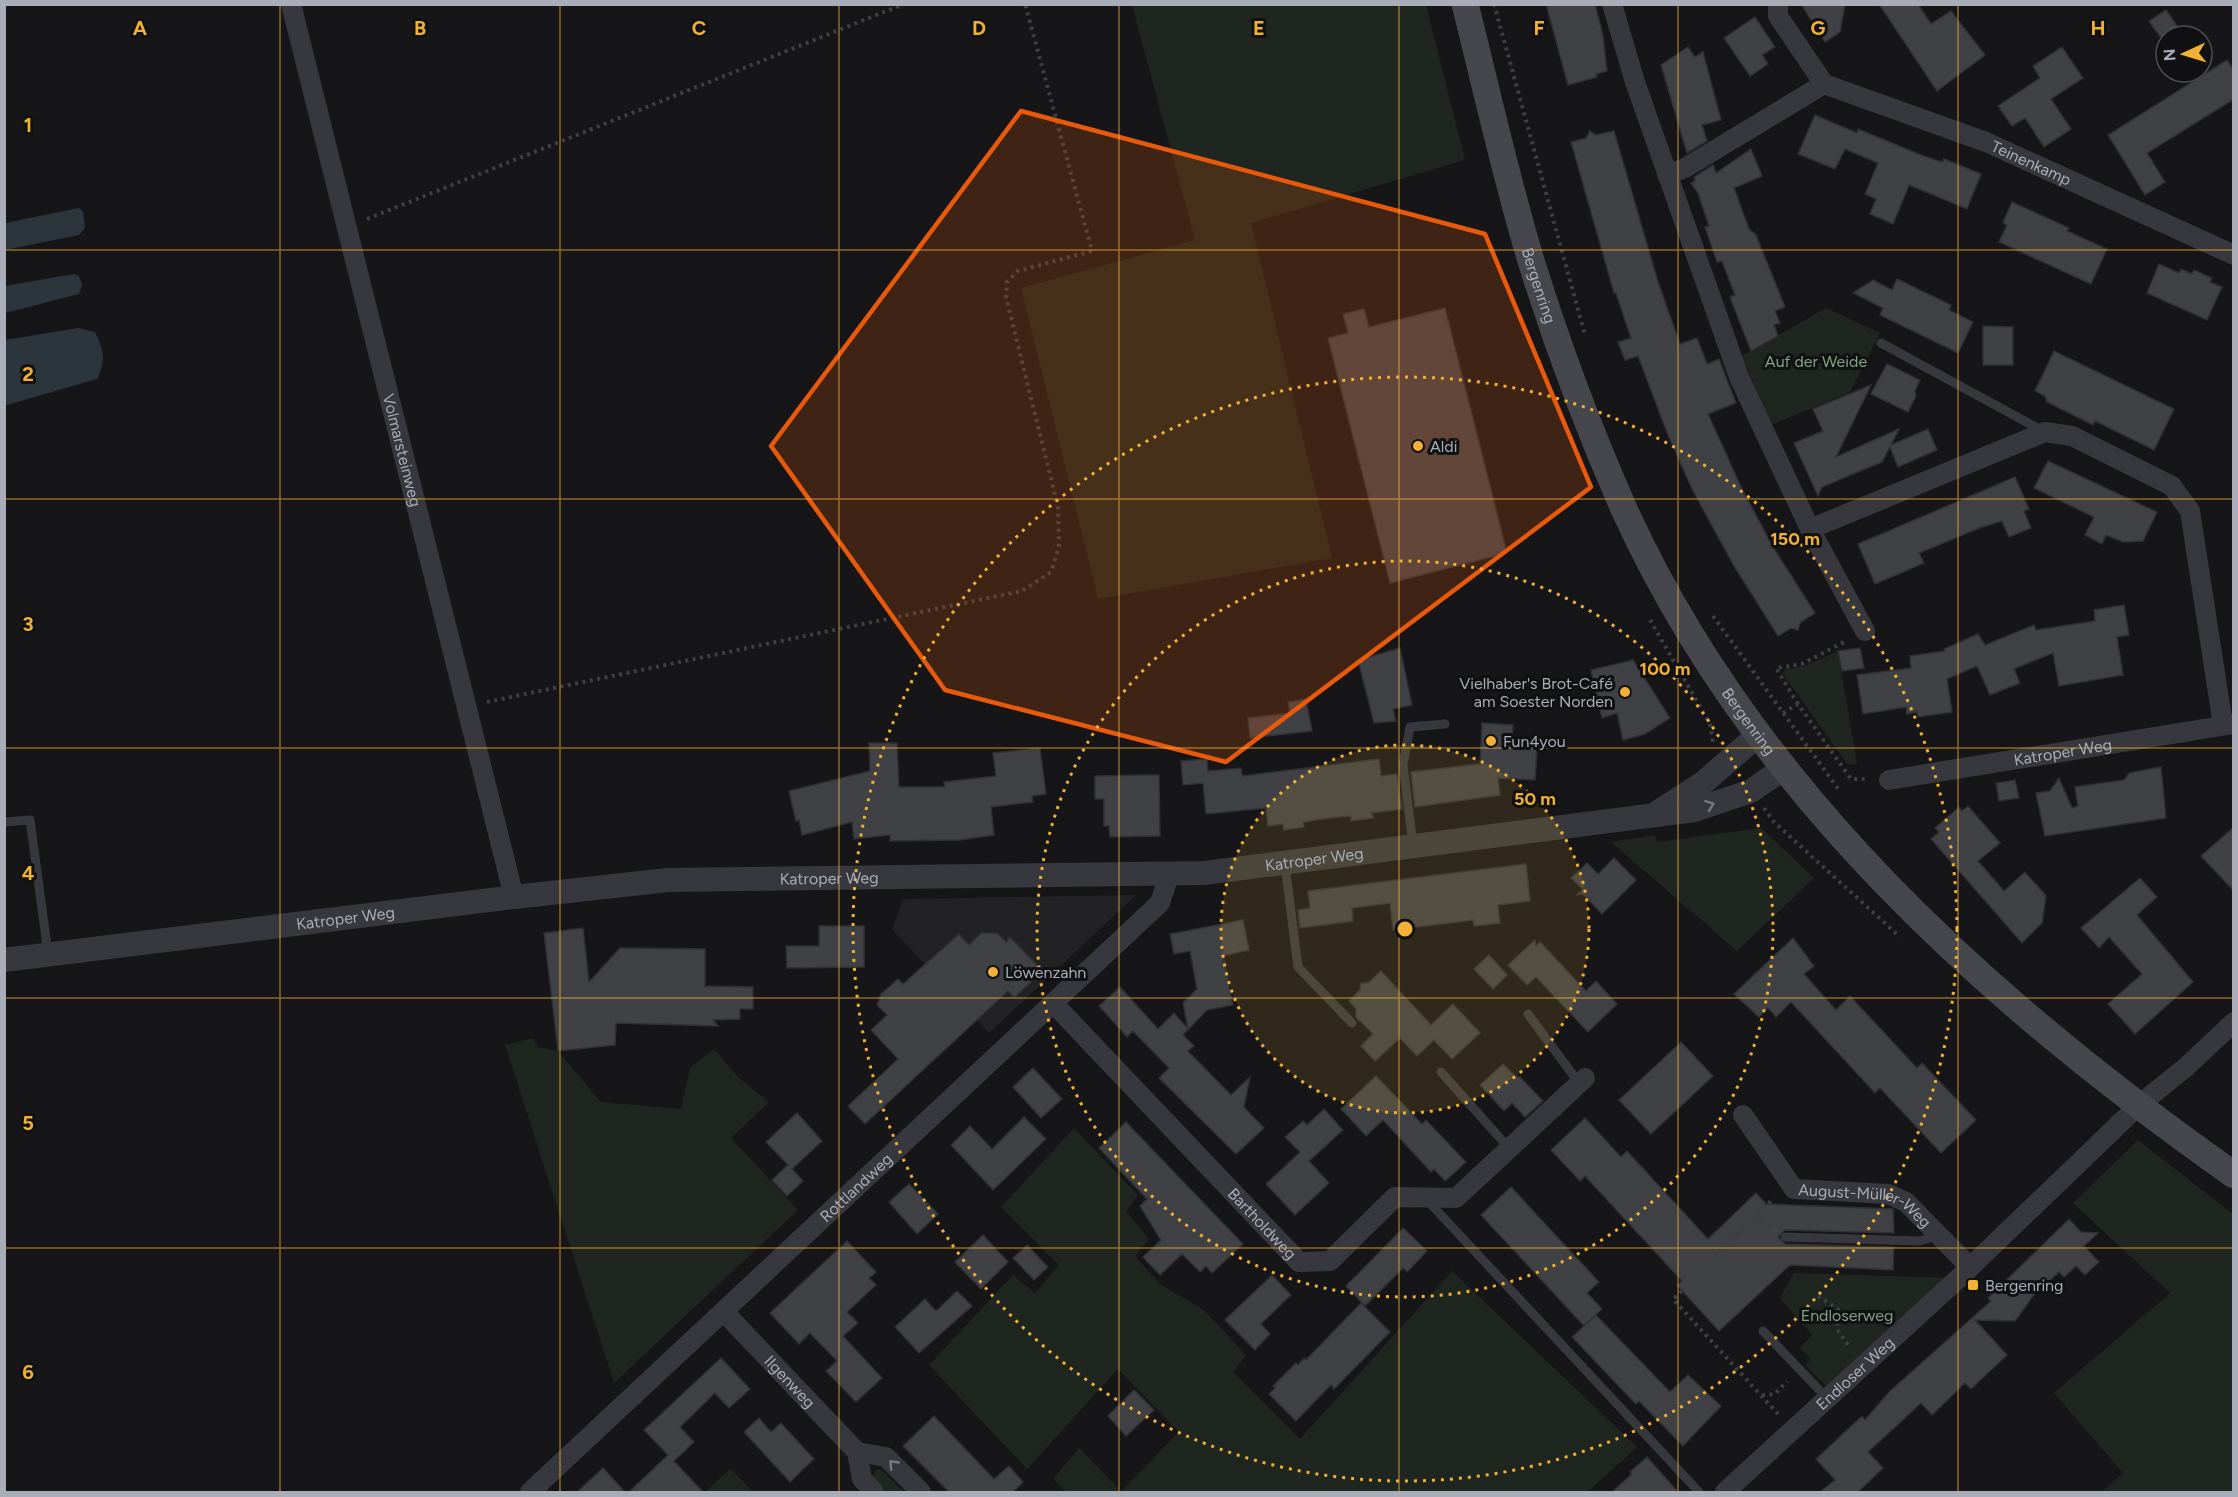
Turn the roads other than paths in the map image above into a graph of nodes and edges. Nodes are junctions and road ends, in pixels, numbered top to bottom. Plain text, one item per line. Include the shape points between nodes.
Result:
1 (291, 4) edge
2 (1465, 4) edge
3 (1612, 4) edge
4 (1778, 4) edge
5 (1824, 84) junction
6 (1667, 176) junction
7 (2234, 255) edge
8 (1881, 343) dead end
9 (2046, 432) junction
10 (1810, 529) junction
11 (1866, 631) road end
12 (1445, 724) dead end
13 (2228, 724) edge
14 (1758, 735) junction
15 (1784, 768) junction
16 (1889, 780) road end
17 (1653, 815) junction
18 (4, 822) edge
19 (1413, 845) junction
20 (1285, 862) junction
21 (1168, 875) junction
22 (514, 897) junction
23 (48, 955) junction
24 (4, 960) edge
25 (1053, 1004) junction
26 (1528, 1014) dead end
27 (2234, 1022) edge
28 (1352, 1023) dead end
29 (1441, 1072) dead end
30 (1582, 1080) joint
31 (2139, 1105) junction
32 (1743, 1115) dead end
33 (1509, 1148) junction
34 (2234, 1175) edge
35 (1425, 1197) junction
36 (1939, 1235) junction
37 (1785, 1237) dead end
38 (1970, 1267) junction
39 (724, 1312) junction
40 (1763, 1331) dead end
41 (1827, 1398) junction
42 (857, 1452) junction
43 (530, 1492) edge
44 (874, 1492) edge
45 (921, 1492) edge
46 (1699, 1492) edge
47 (1725, 1492) edge

1 - 22 street, Volmarsteinweg
2 - 14 main road, Bergenring via 1532,263 1583,409 1645,550 1686,625
3 - 6 street
4 - 5 street via 1778,16
5 - 6 street
5 - 7 street, Teinenkamp via 1986,142
6 - 10 street via 1739,377
8 - 9 lane
9 - 10 street
9 - 13 street via 2072,436 2172,486 2190,511
10 - 11 street
12 - 19 lane via 1410,727 1403,765
13 - 16 street, Katroper Weg
14 - 15 main road, Bergenring
14 - 17 street, Katroper Weg via 1703,783
17 -> 15 street, Katroper Weg via 1695,810 1751,791
15 - 31 main road, Bergenring via 1868,867 1945,945 2043,1030
17 - 19 street, Katroper Weg
18 - 23 lane via 30,820
19 - 20 street, Katroper Weg
20 - 21 street, Katroper Weg
20 - 28 lane via 1298,967
21 - 22 street, Katroper Weg via 668,880
21 - 25 street, Rottlandweg via 1160,903
22 - 23 street, Katroper Weg
23 - 24 street, Katroper Weg
25 - 35 street, Bartholdweg via 1299,1262 1330,1261 1395,1197
25 - 39 street, Rottlandweg
26 - 30 lane
27 - 31 street
29 - 33 lane
30 - 33 street, Bartholdweg
31 - 34 main road, Bergenring
31 - 38 street, Endloser Weg
32 - 36 street, August-Müller-Weg via 1794,1189 1888,1194 1906,1202
33 - 35 street, Bartholdweg via 1456,1198
35 - 46 lane
36 - 37 lane via 1920,1241
36 - 38 street, August-Müller-Weg
38 - 41 street, Endloser Weg
39 - 42 street, Ilgenweg
39 - 43 street, Rottlandweg
40 - 41 lane
41 - 47 street, Endloser Weg
42 - 44 street via 862,1479
45 -> 42 street via 886,1457

